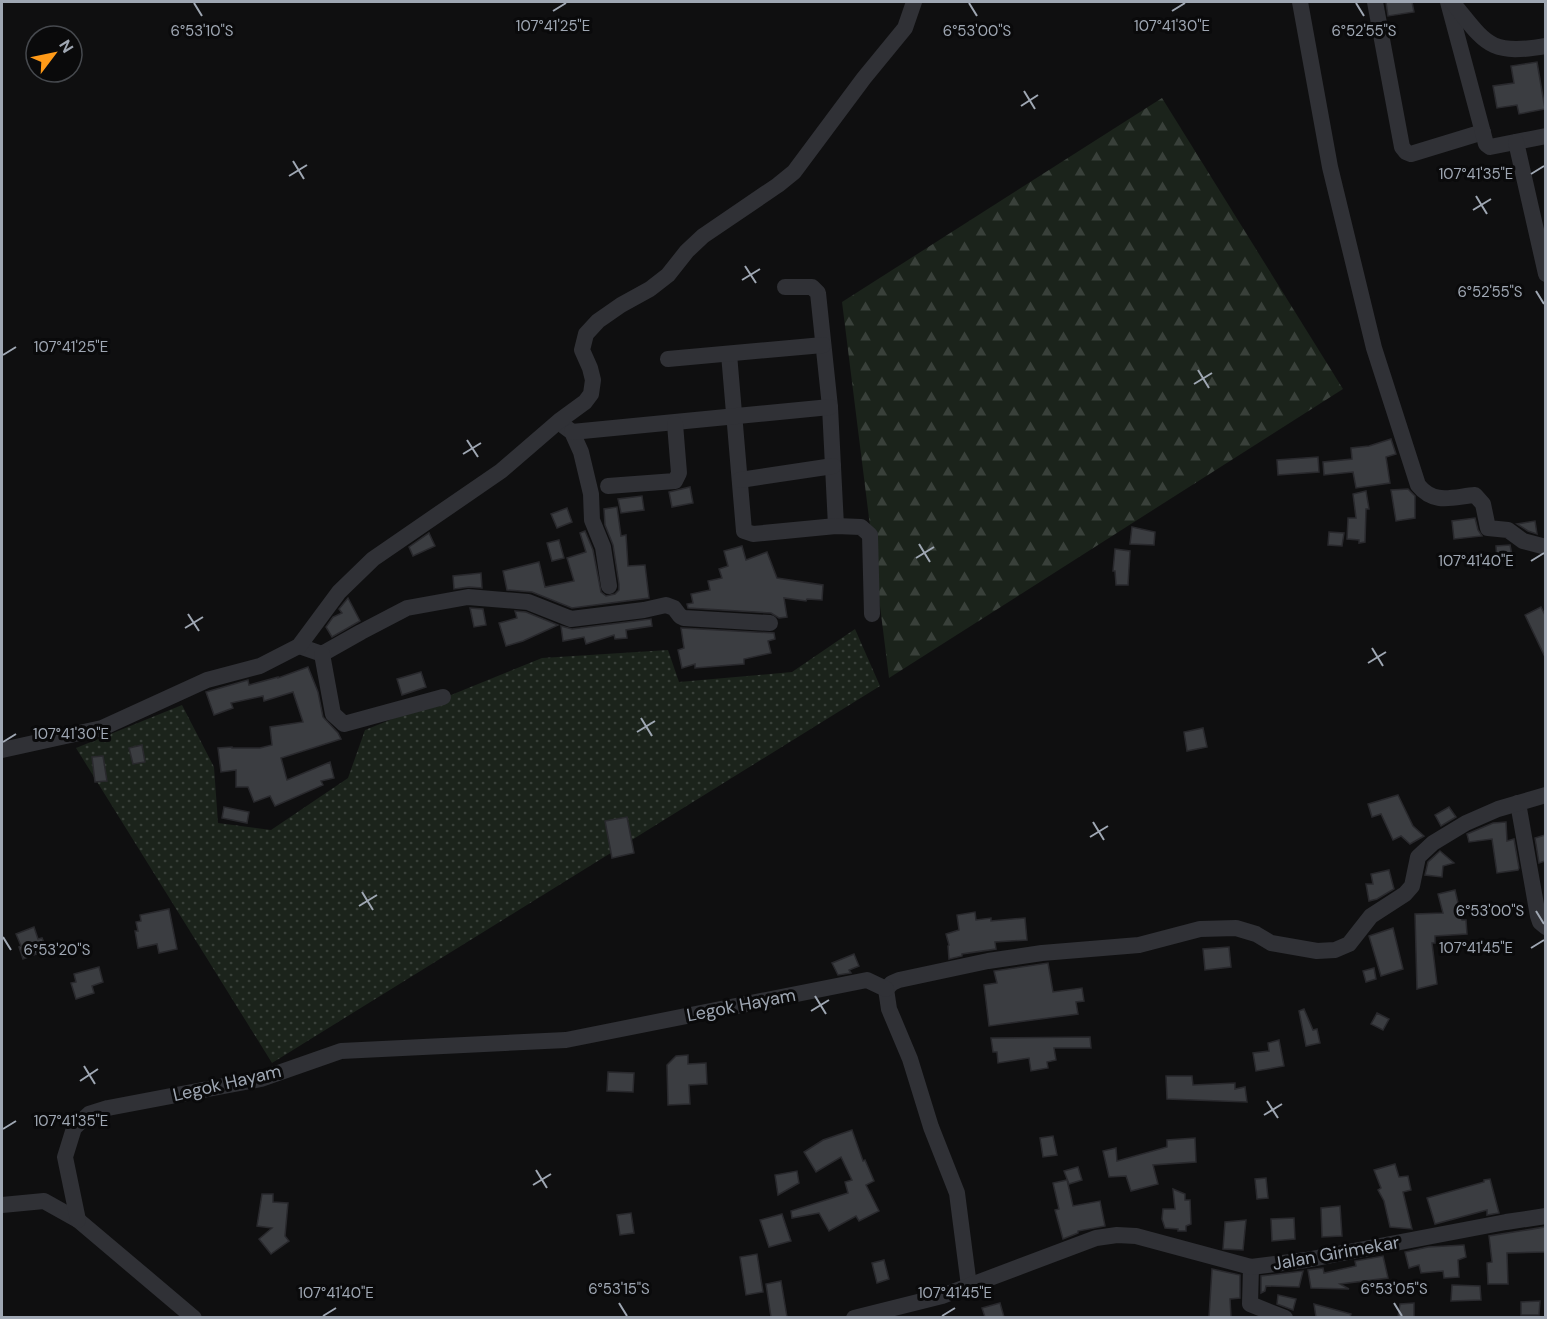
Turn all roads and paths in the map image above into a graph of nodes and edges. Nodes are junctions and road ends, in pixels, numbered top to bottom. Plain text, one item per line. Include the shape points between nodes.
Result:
1 (914, 2) edge
2 (1300, 2) edge
3 (1374, 2) edge
4 (1448, 2) edge
5 (1452, 2) edge
6 (1545, 46) edge
7 (1483, 132) junction
8 (1545, 136) edge
9 (1516, 142) junction
10 (1545, 274) edge
11 (785, 287) dead end
12 (823, 345) junction
13 (729, 354) junction
14 (668, 359) dead end
15 (830, 407) junction
16 (734, 417) junction
17 (559, 422) junction
18 (675, 424) junction
19 (573, 432) junction
20 (833, 466) junction
21 (740, 480) junction
22 (608, 486) dead end
23 (836, 526) junction
24 (1545, 547) edge
25 (609, 586) dead end
26 (872, 614) dead end
27 (770, 623) dead end
28 (299, 646) junction
29 (322, 654) junction
30 (443, 697) dead end
31 (2, 750) edge
32 (1545, 795) edge
33 (1518, 803) junction
34 (1545, 927) edge
35 (886, 989) junction
36 (2, 1205) edge
37 (1545, 1216) edge
38 (78, 1220) junction
39 (1251, 1267) junction
40 (969, 1286) junction
41 (1250, 1311) edge
42 (889, 1314) edge
43 (195, 1317) edge
44 (854, 1317) edge
45 (1286, 1317) edge

1 - 17 street via 905,28 794,172 703,236 668,275 597,321 586,334 582,350 590,368 591,394
2 - 24 street via 1330,167 1374,348 1418,485 1435,499 1475,495 1483,504 1488,528 1508,530 1523,541
3 - 7 street via 1406,152
4 - 7 street
5 - 6 street via 1481,37 1495,47 1516,50
7 - 9 street via 1490,147
8 - 9 street
9 - 10 street
11 - 12 street via 812,287 818,293
12 - 13 street
12 - 15 street
13 - 14 street
13 - 16 street
15 - 16 street
15 - 20 street
16 - 18 street
16 - 21 street
17 - 19 street
17 - 28 street via 501,471 373,559 339,591
18 - 19 street
18 - 22 street via 678,478 671,482
19 - 25 street via 591,494 592,520 603,546
20 - 21 street
20 - 23 street
21 - 23 street via 744,531 753,534
23 - 26 street via 861,526 870,536
27 - 29 street via 684,618 666,605 571,619 528,602 468,597 407,608
28 - 29 street
28 - 31 street via 260,666 207,680 102,728
29 - 30 street via 333,714 344,724
32 - 33 street
33 - 34 street via 1538,916
33 - 35 street via 1466,823 1433,843 1418,857 1412,886 1405,894 1371,915 1349,944 1335,950 1271,944 1236,928 1200,929 1139,945 988,961 899,980
35 - 38 street, Legok Hayam via 867,980 566,1040 341,1051 261,1079 108,1108 89,1114 74,1128 65,1157
35 - 40 street via 889,1009 957,1193
36 - 38 street via 44,1201
37 - 39 street, Jalan Girimekar
38 - 43 street
39 - 40 street, Jalan Girimekar via 1136,1236 1118,1235 1096,1238
39 - 41 street
40 - 42 street, Jalan Girimekar
41 - 45 street
42 - 44 street, Jalan Girimekar

